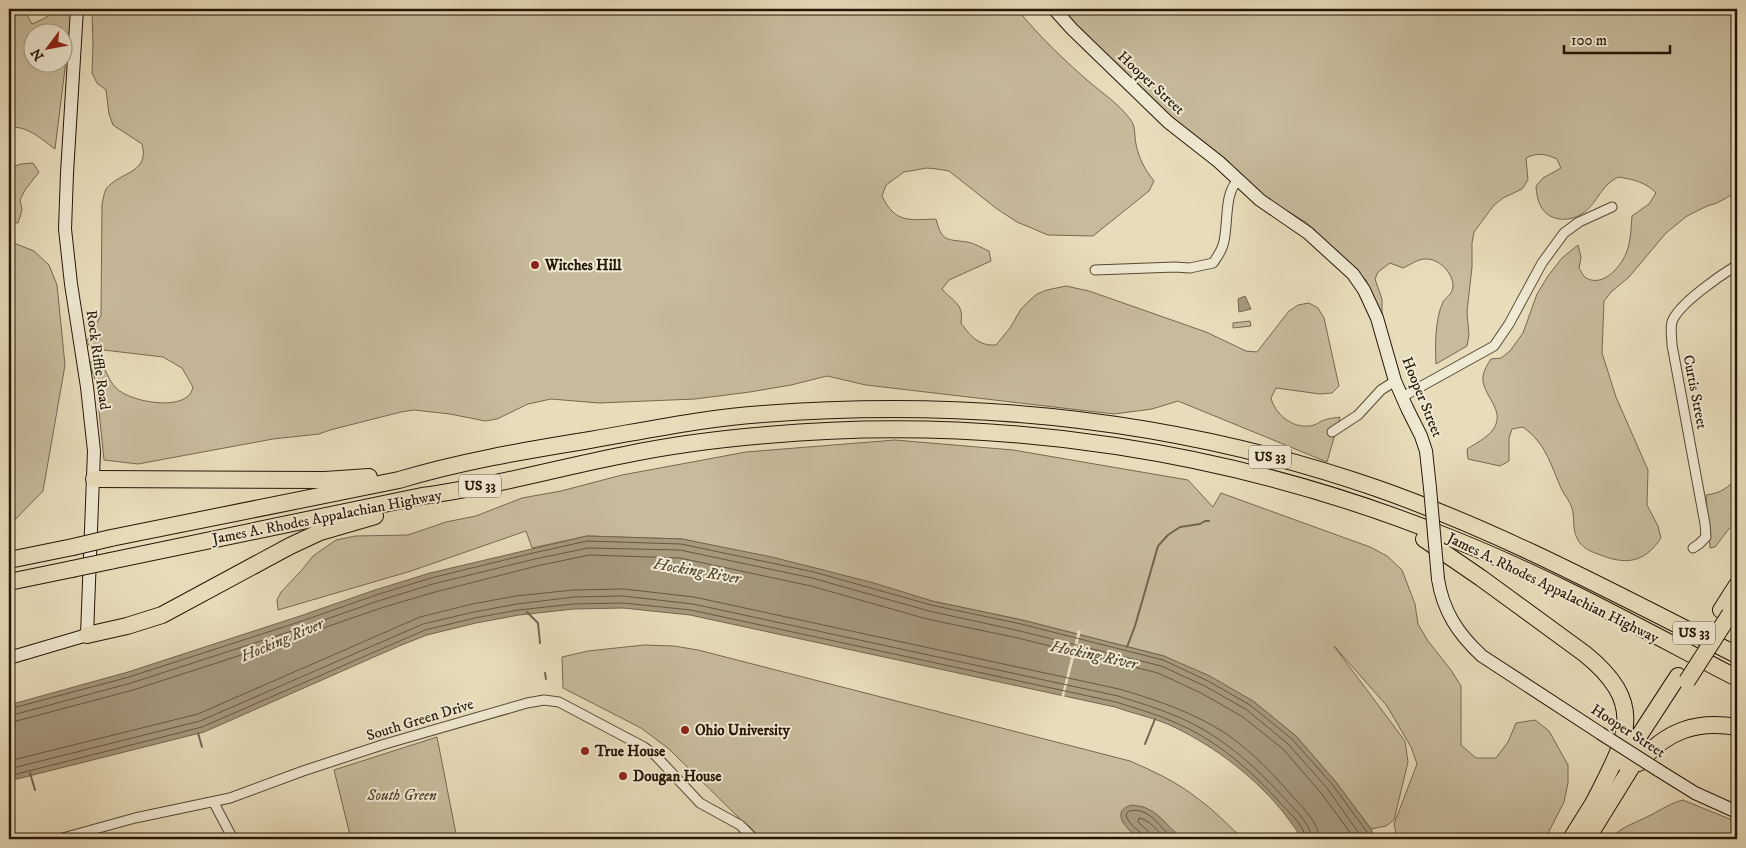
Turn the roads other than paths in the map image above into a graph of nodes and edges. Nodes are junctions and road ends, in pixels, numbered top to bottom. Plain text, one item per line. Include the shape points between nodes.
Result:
1 (78, 9) edge
2 (1054, 9) edge
3 (1239, 180) junction
4 (1612, 207) dead end
5 (1737, 265) edge
6 (1094, 270) dead end
7 (1395, 381) junction
8 (1402, 397) junction
9 (1332, 432) dead end
10 (424, 472) junction
11 (94, 480) junction
12 (458, 491) junction
13 (1382, 512) junction
14 (1693, 548) dead end
15 (9, 560) edge
16 (9, 582) edge
17 (1737, 585) edge
18 (1729, 609) edge
19 (87, 635) junction
20 (1735, 653) edge
21 (9, 658) edge
22 (1683, 678) junction
23 (1737, 678) edge
24 (1737, 727) edge
25 (1623, 782) junction
26 (1594, 802) junction
27 (214, 803) junction
28 (1737, 812) edge
29 (59, 839) edge
30 (233, 839) edge
31 (754, 839) edge
32 (1571, 839) edge
33 (1587, 839) edge

1 - 11 street, Rock Riffle Road via 65,232 88,396
2 - 3 street, Hooper Street via 1168,122
3 - 6 street via 1233,184 1229,196 1223,246 1213,263 1190,268
3 - 7 street, Hooper Street via 1260,200 1336,256 1353,274 1377,318
4 - 8 street via 1579,222 1564,233 1542,263 1494,346
5 - 14 street, Curtis Street via 1680,309 1672,325 1672,345 1705,524 1706,537
7 - 8 street, Hooper Street
7 - 9 street via 1381,390 1358,415
8 - 28 street, Hooper Street, bridge via 1426,451 1438,579 1444,606 1460,634 1482,656 1600,733 1695,793
10 - 11 highway via 325,480
10 - 15 highway, James A. Rhodes Appalachian Highway / US 33, bridge via 399,480
10 - 20 highway, James A. Rhodes Appalachian Highway / US 33 via 668,425 760,414 946,409 1102,422 1232,447 1412,501 1521,546
11 - 19 street, Rock Riffle Road
12 - 13 highway, James A. Rhodes Appalachian Highway / US 33 via 667,447 829,431 942,430 1019,434 1174,456 1264,476
12 - 16 highway, James A. Rhodes Appalachian Highway / US 33, bridge
12 - 19 highway via 424,504 320,532 162,614
13 - 23 highway, James A. Rhodes Appalachian Highway / US 33 via 1455,539 1527,572
13 - 26 highway via 1482,578 1585,654 1610,677 1622,699 1626,727 1619,752
17 - 18 highway
18 - 22 highway, bridge
19 - 21 street
22 - 25 highway
22 - 26 highway
24 - 25 highway via 1701,726 1677,732 1656,744
25 - 33 highway
26 - 32 highway
27 - 29 street, South Green Drive via 135,818
27 - 30 street
27 - 31 street, South Green Drive via 384,744 527,702 544,700 559,702 644,747 700,803 740,825

